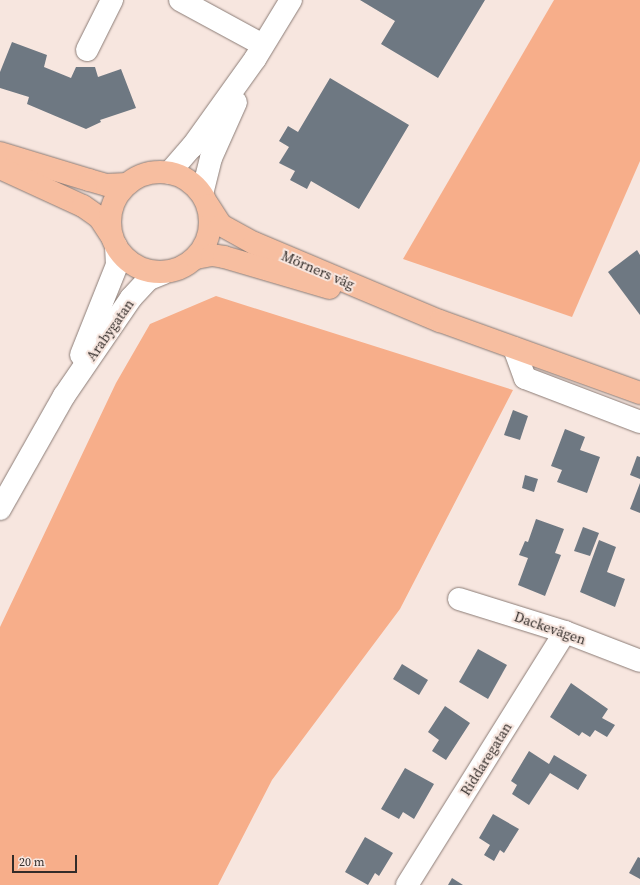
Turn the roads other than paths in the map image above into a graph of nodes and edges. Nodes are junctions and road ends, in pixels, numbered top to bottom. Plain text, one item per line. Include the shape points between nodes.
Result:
1 (112, 0) edge
2 (180, 0) edge
3 (291, 0) edge
4 (87, 50) dead end
5 (259, 52) junction
6 (0, 153) edge
7 (0, 168) edge
8 (169, 173) junction
9 (127, 184) junction
10 (205, 199) junction
11 (114, 241) junction
12 (196, 258) junction
13 (164, 273) junction
14 (440, 321) junction
15 (514, 348) junction
16 (640, 393) edge
17 (64, 396) junction
18 (640, 422) edge
19 (0, 510) edge
20 (459, 599) dead end
21 (565, 632) junction
22 (640, 661) edge
23 (407, 885) edge

1 - 4 street
2 - 5 street
3 - 5 street
5 - 8 street via 192,147
5 - 10 street via 211,158
6 - 9 main road via 107,185
7 - 11 main road via 84,206 99,217
8 - 9 main road via 147,174
8 - 10 main road via 186,179
9 - 11 main road via 115,201 110,217
10 - 12 main road via 211,223 208,240
10 - 14 main road, Mörners väg via 221,225 235,234
11 - 13 main road via 134,265 150,272
11 - 17 street, Arabygatan via 117,265
12 - 13 main road via 181,268
12 - 14 main road, Mörners väg via 212,255 224,257
13 - 17 street, Arabygatan via 149,279 131,298
14 - 15 main road, Mörners väg
15 - 16 main road, Mörners väg
15 - 18 street via 525,378
17 - 19 street, Arabygatan
20 - 21 street, Dackevägen
21 - 22 street, Dackevägen
21 - 23 street, Riddaregatan

